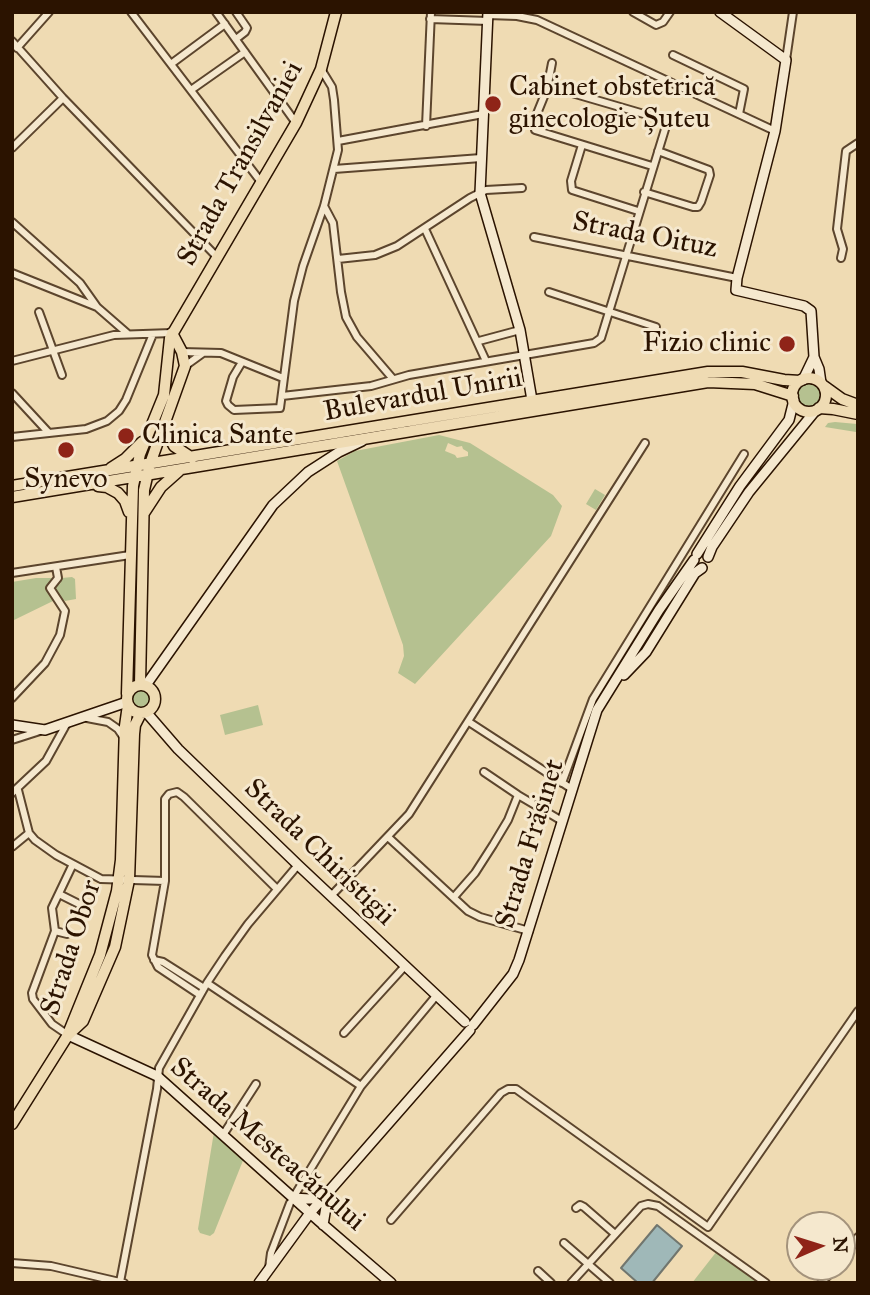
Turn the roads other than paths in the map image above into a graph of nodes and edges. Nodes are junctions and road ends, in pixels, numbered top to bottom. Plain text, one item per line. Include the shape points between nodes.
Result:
1 (49, 12) edge
2 (131, 12) edge
3 (216, 12) edge
4 (236, 12) edge
5 (336, 12) edge
6 (633, 12) edge
7 (670, 12) edge
8 (720, 12) edge
9 (793, 12) edge
10 (430, 16) edge
11 (488, 16) edge
12 (225, 24) junction
13 (236, 40) junction
14 (12, 41) edge
15 (17, 48) junction
16 (245, 52) junction
17 (673, 55) dead end
18 (786, 60) junction
19 (552, 63) dead end
20 (171, 64) junction
21 (321, 69) junction
22 (547, 89) junction
23 (191, 90) junction
24 (63, 98) junction
25 (483, 114) junction
26 (739, 114) junction
27 (296, 123) junction
28 (426, 126) junction
29 (775, 131) junction
30 (338, 141) junction
31 (858, 143) edge
32 (582, 145) junction
33 (12, 148) edge
34 (657, 151) junction
35 (481, 158) junction
36 (652, 166) junction
37 (334, 169) junction
38 (261, 182) junction
39 (522, 188) dead end
40 (644, 192) junction
41 (480, 193) junction
42 (324, 206) junction
43 (638, 211) junction
44 (12, 222) edge
45 (425, 229) junction
46 (534, 237) dead end
47 (625, 255) junction
48 (217, 257) junction
49 (841, 258) dead end
50 (338, 259) junction
51 (12, 273) edge
52 (737, 278) junction
53 (549, 292) dead end
54 (97, 307) junction
55 (608, 311) junction
56 (39, 312) dead end
57 (656, 327) dead end
58 (520, 330) junction
59 (172, 333) junction
60 (128, 334) junction
61 (153, 334) junction
62 (479, 341) junction
63 (53, 351) junction
64 (182, 352) junction
65 (203, 353) junction
66 (168, 354) junction
67 (525, 355) junction
68 (814, 357) junction
69 (12, 361) edge
70 (486, 361) junction
71 (242, 362) junction
72 (168, 366) junction
73 (185, 366) junction
74 (62, 375) dead end
75 (283, 378) junction
76 (393, 379) junction
77 (802, 380) junction
78 (822, 384) junction
79 (12, 393) edge
80 (282, 396) junction
81 (793, 398) junction
82 (533, 405) junction
83 (858, 405) edge
84 (818, 409) junction
85 (858, 414) edge
86 (159, 425) junction
87 (48, 432) junction
88 (12, 437) edge
89 (365, 439) junction
90 (645, 443) dead end
91 (744, 454) dead end
92 (193, 458) junction
93 (149, 469) junction
94 (182, 469) junction
95 (105, 471) junction
96 (135, 471) junction
97 (83, 484) junction
98 (12, 486) edge
99 (12, 497) edge
100 (710, 508) junction
101 (142, 516) junction
102 (720, 516) junction
103 (131, 523) junction
104 (130, 555) junction
105 (708, 556) junction
106 (696, 557) junction
107 (56, 567) junction
108 (702, 568) junction
109 (12, 573) edge
110 (143, 685) junction
111 (609, 692) junction
112 (12, 698) edge
113 (128, 701) junction
114 (143, 712) junction
115 (81, 718) junction
116 (468, 722) junction
117 (67, 723) junction
118 (12, 725) edge
119 (45, 730) junction
120 (125, 739) junction
121 (12, 740) edge
122 (484, 772) dead end
123 (562, 783) junction
124 (572, 789) junction
125 (15, 792) edge
126 (518, 795) junction
127 (562, 821) junction
128 (29, 833) junction
129 (388, 837) junction
130 (12, 847) edge
131 (73, 864) junction
132 (298, 865) junction
133 (124, 880) junction
134 (165, 881) junction
135 (277, 889) junction
136 (59, 894) junction
137 (331, 896) junction
138 (454, 897) junction
139 (81, 905) dead end
140 (55, 931) junction
141 (529, 931) junction
142 (67, 934) dead end
143 (405, 966) junction
144 (204, 989) junction
145 (436, 996) junction
146 (858, 1011) edge
147 (468, 1024) junction
148 (344, 1033) dead end
149 (68, 1035) junction
150 (157, 1076) junction
151 (256, 1084) dead end
152 (361, 1086) junction
153 (14, 1118) edge
154 (223, 1135) junction
155 (326, 1195) junction
156 (292, 1201) junction
157 (576, 1208) dead end
158 (310, 1213) junction
159 (391, 1220) dead end
160 (323, 1225) junction
161 (615, 1234) junction
162 (564, 1243) dead end
163 (12, 1263) edge
164 (587, 1264) junction
165 (269, 1269) junction
166 (538, 1271) dead end
167 (122, 1282) edge
168 (259, 1283) edge
169 (391, 1283) edge
170 (551, 1283) edge
171 (571, 1283) edge
172 (610, 1283) edge
173 (766, 1283) edge

1 - 15 street
2 - 20 street
3 - 12 street
4 - 13 street via 247,28
5 - 21 main road, Strada Transilvaniei
6 - 7 street via 656,25
8 - 18 street
9 - 18 street
10 - 11 street
10 - 28 street
11 - 25 street
11 - 26 street via 547,24
12 - 13 street
12 - 20 street
13 - 16 street
14 - 15 street
15 - 24 street
16 - 23 street
16 - 27 street
17 - 26 street via 744,89
18 - 29 street
19 - 22 street
20 - 23 street
21 - 27 main road, Strada Transilvaniei
21 - 30 street via 332,87
22 - 32 street via 533,128
22 - 34 street via 661,119 665,123
23 - 38 street
24 - 33 street
24 - 48 street
25 - 28 street
25 - 35 street
26 - 29 street
27 - 38 main road, Strada Transilvaniei
28 - 30 street
29 - 52 street
30 - 37 street
31 - 49 street via 846,151 837,229
32 - 36 street
32 - 43 street via 572,190
34 - 36 street
34 - 40 street via 709,170 710,175 698,207
35 - 37 street
35 - 41 street
36 - 40 street
37 - 42 street
38 - 48 main road, Strada Transilvaniei
39 - 41 street
40 - 43 street
41 - 45 street
41 - 58 street
42 - 50 street via 333,223
42 - 75 street via 298,283
43 - 47 street
44 - 54 street via 80,283
45 - 50 street via 375,255
45 - 62 street
46 - 47 street, Strada Oituz
47 - 52 street, Strada Oituz
47 - 55 street
48 - 59 main road, Strada Transilvaniei
50 - 76 street via 343,305 351,327
51 - 54 street
52 - 68 street, Strada Oituz via 740,292 811,311
53 - 55 street
54 - 60 street
55 - 57 street
55 - 67 street via 599,341
56 - 63 street
58 - 62 street
58 - 67 street
59 - 61 street
59 - 64 main road
59 - 66 main road, Strada Transilvaniei
60 - 61 street
60 - 63 street
61 - 87 street via 119,411 97,426
62 - 70 street
63 - 69 street
63 - 74 street
64 - 65 street
64 - 66 main road
64 - 73 main road
65 - 71 street via 221,353
65 - 73 street
66 - 72 main road, Strada Transilvaniei
67 - 70 street
67 - 82 street
68 - 77 street, Strada Oituz
68 - 78 street, Strada Oituz
70 - 76 street
71 - 75 street
71 - 80 street via 226,401 231,408 279,409
72 - 73 main road
72 - 86 main road, Strada Transilvaniei
73 - 86 main road, Strada Transilvaniei
75 - 80 street
76 - 80 street via 372,386
77 - 78 main road
77 - 81 main road
77 - 82 main road, Bulevardul Unirii via 743,372 708,373
78 - 83 main road
78 - 84 main road via 826,398
79 - 87 street
81 - 82 main road, Bulevardul Unirii via 755,384 708,382
81 - 84 main road via 802,410
81 - 102 street, Strada Frăsinet via 789,420
82 - 89 main road, Bulevardul Unirii
82 - 92 main road, Bulevardul Unirii
84 - 85 main road
84 - 105 street via 749,492
86 - 92 main road via 174,446
86 - 93 main road, Strada Transilvaniei
86 - 95 main road via 131,454
86 - 96 main road, Strada Transilvaniei
87 - 88 street
89 - 94 main road, Bulevardul Unirii
89 - 110 street via 308,472 273,505
90 - 116 street
91 - 100 street
92 - 93 main road, Bulevardul Unirii
93 - 94 main road, Bulevardul Unirii
93 - 96 main road, Bulevardul Unirii
93 - 101 main road, Strada Transilvaniei
94 - 101 main road via 161,487
95 - 96 main road, Bulevardul Unirii
95 - 98 main road, Bulevardul Unirii
96 - 97 main road, Bulevardul Unirii
96 - 103 main road, Strada Transilvaniei
97 - 99 main road, Bulevardul Unirii
97 - 103 main road via 118,493
100 - 102 street
100 - 123 street via 593,699
101 - 110 main road
102 - 106 street, Strada Frăsinet
103 - 104 main road, Strada Obor
104 - 107 street
104 - 113 main road, Strada Obor
105 - 106 street
105 - 108 street via 708,564
106 - 108 street via 695,565
106 - 111 street, Strada Frăsinet
107 - 109 street
107 - 112 street via 58,578 51,594 64,608 65,621 45,663
108 - 111 street, Strada Frăsinet via 646,652
110 - 113 main road via 132,688
110 - 114 main road via 154,692 155,700
111 - 124 street, Strada Frăsinet via 594,717
113 - 114 main road via 134,711
113 - 115 street
113 - 120 main road, Strada Obor
114 - 132 street, Strada Chiristigii
114 - 133 main road, Strada Obor via 135,725
115 - 117 street
115 - 120 street via 108,722
116 - 123 street
116 - 129 street via 409,814
117 - 119 street
117 - 125 street via 46,761
118 - 119 street
119 - 121 street
120 - 133 main road, Strada Obor
122 - 126 street
123 - 124 street
124 - 127 street, Strada Frăsinet
125 - 128 street
126 - 127 street
126 - 138 street via 498,837
127 - 141 street, Strada Frăsinet
128 - 130 street
128 - 131 street
129 - 137 street
129 - 138 street
131 - 133 street via 101,879
131 - 136 street
132 - 135 street
132 - 137 street, Strada Chiristigii
133 - 134 street, Strada Obor
133 - 149 main road, Strada Obor via 121,924 111,960 83,1021
134 - 135 street via 163,806 169,794 177,792
134 - 144 street via 151,951 154,960
135 - 144 street
136 - 139 street
136 - 140 street via 52,908
137 - 143 street, Strada Chiristigii
138 - 141 street via 480,917
140 - 142 street
140 - 149 street via 32,996 52,1024
141 - 147 street, Strada Frăsinet via 513,974
143 - 145 street, Strada Chiristigii
143 - 148 street
144 - 150 street
144 - 152 street
145 - 147 street, Strada Chiristigii
145 - 152 street
146 - 159 street via 708,1227 516,1089 501,1093
147 - 155 street
149 - 150 street, Strada Mesteacănului
149 - 153 main road, Strada Obor
150 - 154 street, Strada Mesteacănului
150 - 167 street
151 - 154 street
152 - 156 street
154 - 156 street, Strada Mesteacănului
155 - 156 street
155 - 158 street
155 - 160 street
156 - 158 street, Strada Mesteacănului
156 - 165 street
157 - 161 street via 584,1207
158 - 160 street, Strada Mesteacănului
158 - 165 street
160 - 169 street, Strada Mesteacănului
161 - 164 street
161 - 173 street via 641,1206 658,1206
162 - 164 street
163 - 167 street via 51,1266
164 - 171 street
164 - 172 street
165 - 168 street
166 - 170 street

